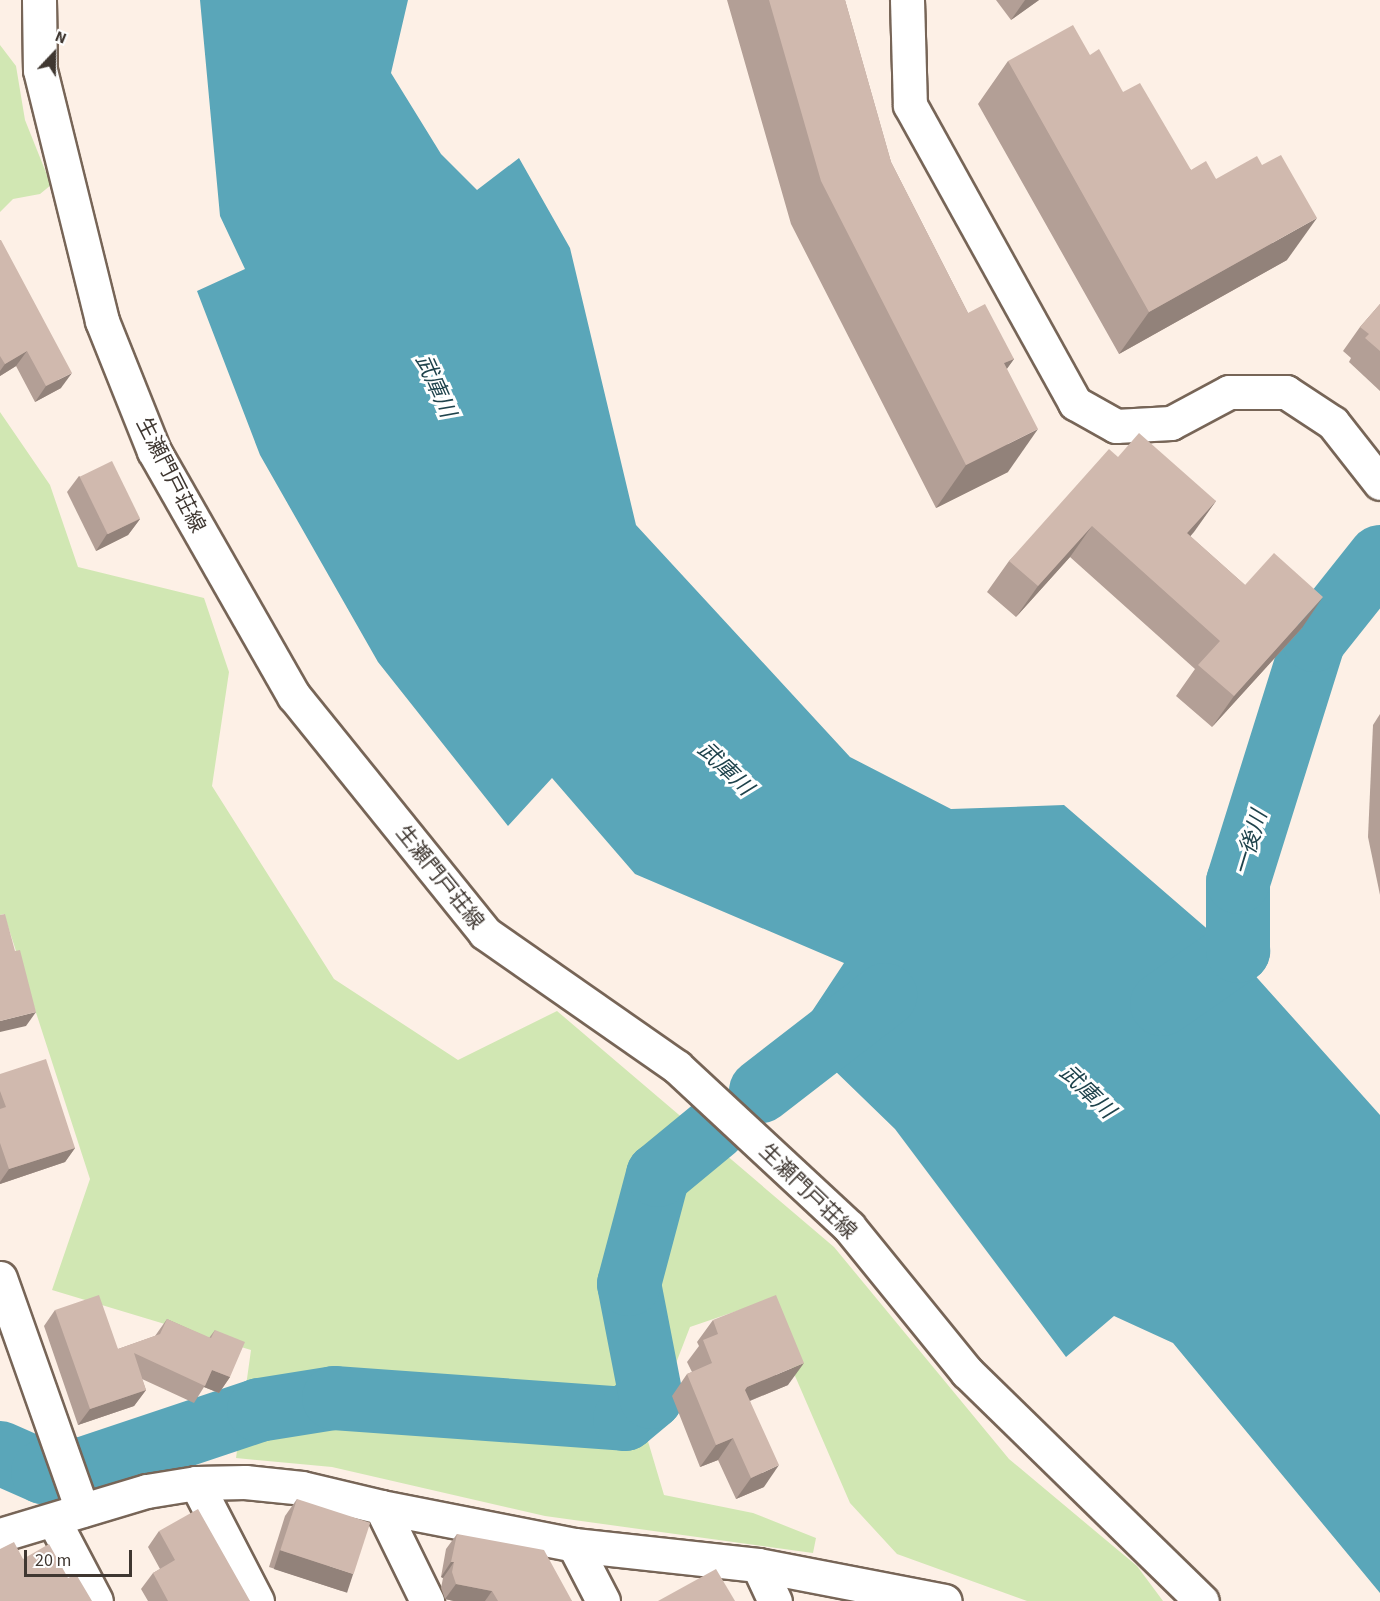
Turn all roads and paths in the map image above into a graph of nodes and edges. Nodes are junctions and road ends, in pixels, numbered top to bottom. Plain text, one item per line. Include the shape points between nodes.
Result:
1 (39, 0) edge
2 (907, 0) edge
3 (1380, 483) edge
4 (0, 1278) edge
5 (196, 1483) junction
6 (68, 1494) junction
7 (381, 1507) junction
8 (0, 1535) edge
9 (574, 1545) junction
10 (758, 1565) junction
11 (96, 1601) edge
12 (257, 1601) edge
13 (427, 1601) edge
14 (603, 1601) edge
15 (775, 1601) edge
16 (945, 1601) edge
17 (1202, 1601) edge

1 - 17 street, 生瀬門戸荘線 via 40,70 102,321 154,451 294,696 485,933 677,1067 849,1227 967,1372
2 - 3 street via 910,105 1075,403 1116,426 1171,423 1229,392 1286,392 1333,423
4 - 6 street
5 - 6 street via 147,1491
5 - 7 street via 245,1482 302,1488
5 - 12 street
6 - 8 street
6 - 11 street
7 - 9 street
7 - 13 street
9 - 10 street
9 - 14 street
10 - 15 street
10 - 16 street

